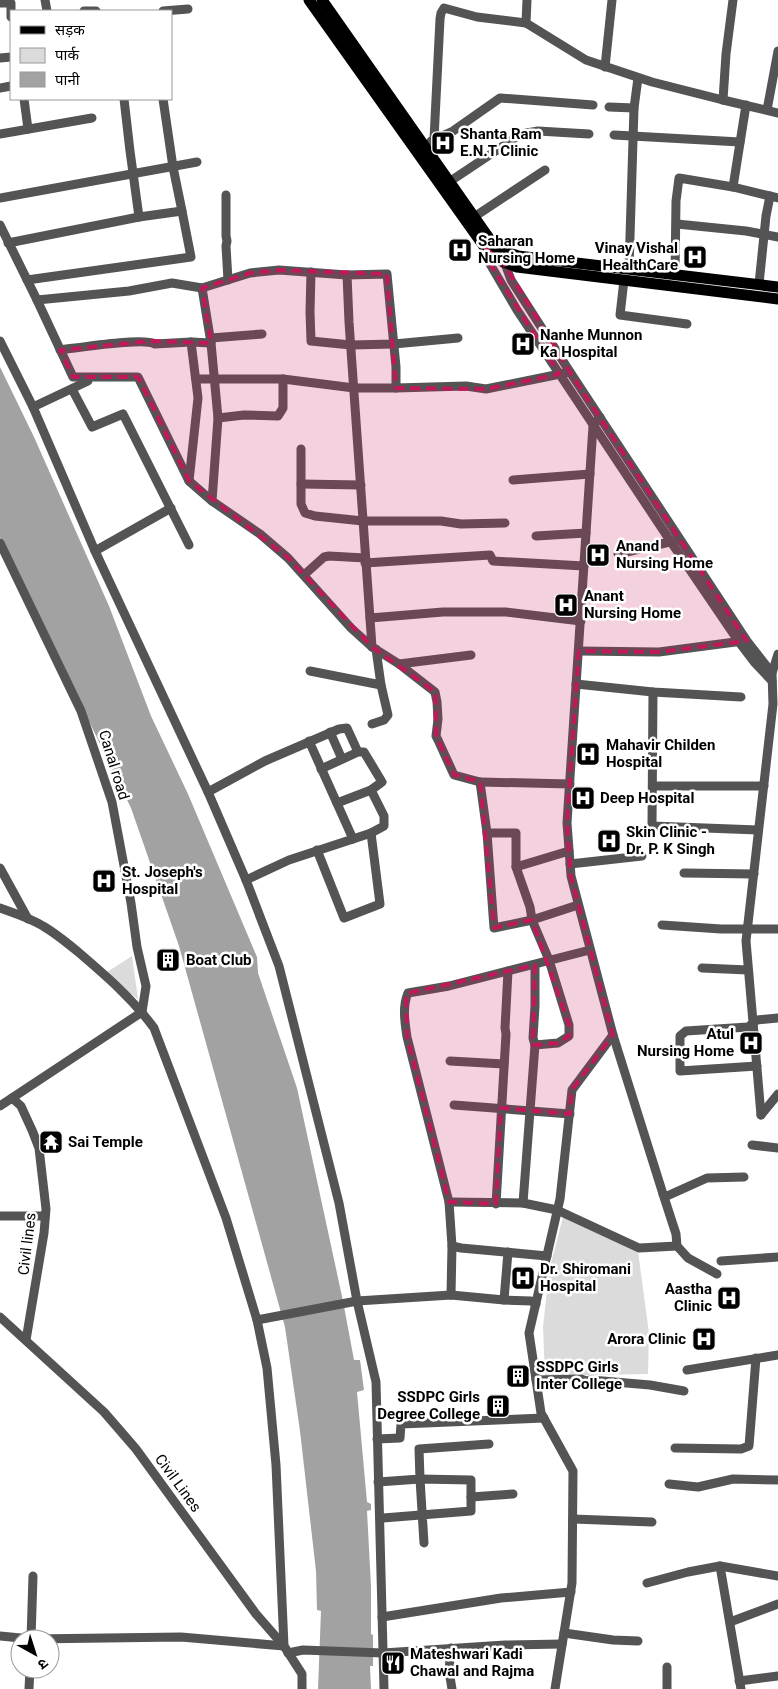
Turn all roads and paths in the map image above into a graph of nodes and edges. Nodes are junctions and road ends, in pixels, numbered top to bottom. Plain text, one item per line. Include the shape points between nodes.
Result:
1 (309, 0) edge
2 (322, 0) edge
3 (527, 0) edge
4 (612, 0) edge
5 (733, 0) edge
6 (0, 3) edge
7 (443, 4) edge
8 (188, 9) dead end
9 (10, 10) edge
10 (172, 10) edge
11 (526, 24) junction
12 (778, 51) edge
13 (605, 66) junction
14 (638, 78) junction
15 (24, 100) edge
16 (124, 100) edge
17 (163, 100) edge
18 (723, 100) junction
19 (593, 105) dead end
20 (746, 105) junction
21 (609, 107) dead end
22 (634, 108) junction
23 (767, 110) junction
24 (778, 113) edge
25 (92, 118) dead end
26 (28, 129) junction
27 (0, 134) edge
28 (589, 134) dead end
29 (614, 135) dead end
30 (634, 136) junction
31 (434, 139) junction
32 (740, 142) junction
33 (423, 144) junction
34 (198, 162) dead end
35 (172, 167) junction
36 (545, 170) dead end
37 (133, 173) junction
38 (449, 182) junction
39 (733, 187) junction
40 (226, 195) dead end
41 (774, 197) edge
42 (0, 198) edge
43 (182, 211) junction
44 (139, 217) junction
45 (474, 217) junction
46 (677, 224) junction
47 (0, 225) edge
48 (764, 235) junction
49 (778, 238) edge
50 (8, 243) junction
51 (486, 249) junction
52 (501, 250) junction
53 (503, 262) junction
54 (629, 269) junction
55 (311, 272) junction
56 (675, 274) junction
57 (347, 275) junction
58 (27, 280) junction
59 (228, 280) junction
60 (624, 280) junction
61 (758, 284) junction
62 (778, 287) edge
63 (202, 288) junction
64 (778, 299) edge
65 (37, 300) junction
66 (687, 324) dead end
67 (262, 334) dead end
68 (458, 338) dead end
69 (0, 341) edge
70 (191, 342) junction
71 (211, 343) junction
72 (394, 344) junction
73 (351, 345) junction
74 (60, 350) junction
75 (570, 372) junction
76 (559, 374) junction
77 (196, 378) junction
78 (215, 379) junction
79 (284, 379) junction
80 (88, 381) dead end
81 (354, 388) junction
82 (396, 388) junction
83 (72, 389) junction
84 (33, 407) junction
85 (600, 417) junction
86 (218, 418) junction
87 (593, 426) junction
88 (300, 449) dead end
89 (590, 474) junction
90 (513, 480) dead end
91 (189, 481) junction
92 (301, 484) junction
93 (361, 485) junction
94 (212, 501) junction
95 (171, 508) junction
96 (363, 521) junction
97 (505, 523) dead end
98 (586, 533) junction
99 (536, 536) dead end
100 (675, 541) junction
101 (0, 543) edge
102 (189, 545) dead end
103 (95, 550) junction
104 (618, 554) dead end
105 (365, 561) junction
106 (584, 566) junction
107 (304, 576) junction
108 (370, 618) junction
109 (580, 621) junction
110 (743, 641) junction
111 (374, 648) junction
112 (579, 651) junction
113 (778, 654) edge
114 (471, 655) dead end
115 (399, 664) junction
116 (310, 672) dead end
117 (772, 677) junction
118 (576, 684) junction
119 (381, 685) junction
120 (653, 692) junction
121 (740, 697) dead end
122 (372, 724) dead end
123 (330, 732) junction
124 (309, 741) junction
125 (358, 752) junction
126 (342, 759) junction
127 (321, 769) junction
128 (480, 782) junction
129 (570, 784) junction
130 (653, 786) junction
131 (764, 786) junction
132 (370, 790) junction
133 (208, 792) junction
134 (337, 803) junction
135 (758, 830) junction
136 (371, 833) junction
137 (487, 833) junction
138 (353, 839) junction
139 (317, 850) junction
140 (569, 851) junction
141 (642, 856) dead end
142 (570, 864) junction
143 (516, 867) junction
144 (0, 868) edge
145 (684, 873) dead end
146 (754, 874) junction
147 (246, 880) junction
148 (578, 905) junction
149 (0, 908) edge
150 (28, 919) junction
151 (532, 920) junction
152 (662, 925) dead end
153 (778, 929) edge
154 (747, 930) junction
155 (590, 950) junction
156 (549, 960) junction
157 (535, 964) junction
158 (702, 968) dead end
159 (748, 970) junction
160 (508, 971) junction
161 (142, 1012) junction
162 (778, 1018) edge
163 (754, 1024) junction
164 (613, 1035) junction
165 (535, 1045) junction
166 (450, 1061) dead end
167 (504, 1064) junction
168 (757, 1066) junction
169 (778, 1094) edge
170 (4, 1101) edge
171 (454, 1105) dead end
172 (501, 1108) junction
173 (529, 1111) junction
174 (570, 1114) junction
175 (752, 1145) dead end
176 (778, 1148) edge
177 (744, 1177) dead end
178 (663, 1194) junction
179 (449, 1202) junction
180 (496, 1204) junction
181 (523, 1204) junction
182 (557, 1210) junction
183 (0, 1216) edge
184 (45, 1216) junction
185 (452, 1246) junction
186 (677, 1246) junction
187 (508, 1252) junction
188 (547, 1256) junction
189 (778, 1257) edge
190 (721, 1261) dead end
191 (717, 1274) dead end
192 (451, 1295) junction
193 (504, 1300) junction
194 (357, 1301) junction
195 (536, 1304) junction
196 (0, 1317) edge
197 (257, 1320) junction
198 (26, 1340) junction
199 (778, 1356) edge
200 (756, 1358) junction
201 (687, 1370) dead end
202 (536, 1380) junction
203 (684, 1391) dead end
204 (544, 1418) junction
205 (377, 1439) junction
206 (488, 1444) dead end
207 (676, 1448) dead end
208 (420, 1479) junction
209 (778, 1480) edge
210 (378, 1482) junction
211 (669, 1484) dead end
212 (513, 1494) dead end
213 (471, 1497) junction
214 (422, 1514) junction
215 (383, 1518) dead end
216 (572, 1519) junction
217 (652, 1522) dead end
218 (424, 1543) dead end
219 (720, 1566) junction
220 (33, 1576) dead end
221 (778, 1576) edge
222 (647, 1583) dead end
223 (571, 1592) junction
224 (778, 1604) edge
225 (382, 1617) junction
226 (730, 1622) junction
227 (31, 1629) edge
228 (564, 1633) junction
229 (60, 1639) edge
230 (638, 1641) dead end
231 (562, 1644) junction
232 (451, 1648) junction
233 (286, 1650) junction
234 (380, 1653) junction
235 (668, 1667) dead end
236 (778, 1676) edge
237 (740, 1685) edge
238 (302, 1689) edge
239 (384, 1689) edge
240 (452, 1689) edge
241 (555, 1689) edge
242 (667, 1689) edge

1 - 51 main road
2 - 33 main road
3 - 11 street
4 - 13 street
5 - 18 street
6 - 9 street via 10,3
7 - 11 street via 477,17
7 - 31 street
8 - 10 street
11 - 13 street via 586,60
12 - 23 street
13 - 14 street
14 - 18 street
14 - 22 street
15 - 26 street
16 - 37 street
17 - 35 street
18 - 20 street
19 - 31 street via 500,98 453,131
20 - 23 street
20 - 32 street
21 - 22 street
22 - 30 street
23 - 24 street
25 - 26 street
26 - 27 street
28 - 38 street via 538,131 521,134
29 - 30 street
30 - 32 street
30 - 54 street
31 - 33 street
32 - 39 street
33 - 38 main road
34 - 35 street
35 - 37 street
35 - 43 street
36 - 45 street
37 - 42 street
37 - 44 street
38 - 45 main road
39 - 41 street
39 - 46 street via 679,178
40 - 59 street
41 - 48 street via 766,216
43 - 44 street
43 - 58 street via 191,257
44 - 50 street
45 - 52 main road
46 - 48 street via 746,230
46 - 56 street
47 - 50 street
48 - 49 street
48 - 61 street
50 - 58 street
51 - 53 main road
51 - 76 street via 490,264
52 - 53 street
52 - 54 main road via 518,256
53 - 60 main road via 517,267
53 - 75 street via 511,280
54 - 56 main road
55 - 57 street
55 - 59 street via 279,270
55 - 73 street via 311,341
56 - 61 main road
57 - 72 street via 387,274
57 - 73 street
58 - 65 street
59 - 63 street
60 - 64 main road
60 - 66 street via 620,315
61 - 62 main road
63 - 65 street via 172,283
63 - 71 street
65 - 74 street
67 - 71 street via 211,338
68 - 72 street
69 - 84 street
70 - 71 street
70 - 74 street via 122,343
70 - 77 street
71 - 78 street
72 - 73 street
72 - 82 street
73 - 81 street
74 - 91 street via 73,377 138,377
75 - 76 street
75 - 85 street
76 - 82 street via 486,389 466,386
76 - 87 street
77 - 78 street
77 - 91 street via 198,398
78 - 79 street
78 - 86 street
79 - 81 street
79 - 86 street via 283,408 278,416
80 - 83 street
81 - 82 street
81 - 93 street
83 - 84 street
83 - 95 street via 92,427 123,414
84 - 103 street
85 - 87 street
85 - 100 street
86 - 94 street
87 - 89 street
87 - 100 street
88 - 92 street
89 - 90 street
89 - 98 street
91 - 94 street
92 - 93 street
92 - 96 street via 301,504 305,513
93 - 96 street
94 - 107 street via 260,534
95 - 102 street
95 - 103 street
96 - 97 street
96 - 105 street
98 - 99 street
98 - 106 street
100 - 104 street
100 - 110 street
101 - 161 street, Canal road via 81,711 112,802 146,986
103 - 133 street
105 - 106 street via 490,555 493,560
105 - 107 street via 324,557
105 - 108 street
106 - 109 street
107 - 111 street via 351,628
108 - 109 street via 443,612 506,612
108 - 111 street
109 - 112 street
110 - 112 street via 659,652
110 - 117 street
111 - 115 street
111 - 119 street
112 - 118 street
113 - 117 street
114 - 115 street
115 - 128 street via 435,692 438,710 436,736 454,775
116 - 119 street
117 - 131 street via 773,704
118 - 120 street
118 - 129 street
119 - 122 street via 388,715
120 - 121 street
120 - 130 street
123 - 124 street
123 - 125 street via 346,728
123 - 126 street
124 - 127 street
124 - 133 street
125 - 126 street
125 - 132 street via 368,756 382,782
126 - 127 street
127 - 134 street
128 - 129 street
128 - 137 street
129 - 140 street
130 - 131 street
130 - 135 street via 652,826
131 - 135 street
132 - 134 street
132 - 136 street via 384,816 384,826
133 - 147 street
134 - 138 street
135 - 146 street
136 - 138 street
136 - 139 street via 380,904 344,918
137 - 143 street via 516,833
137 - 151 street via 494,928
138 - 139 street
139 - 147 street
140 - 142 street
140 - 143 street
141 - 142 street
142 - 148 street
143 - 151 street
144 - 150 street
145 - 146 street
146 - 154 street
147 - 194 street via 279,966 339,1203
148 - 151 street
148 - 155 street
149 - 150 street
150 - 161 street via 63,939
151 - 156 street
152 - 154 street
153 - 154 street
154 - 159 street
155 - 156 street
155 - 164 street
156 - 157 street
156 - 165 street via 569,1025 569,1036 558,1043
157 - 160 street
157 - 165 street
158 - 159 street
159 - 163 street
160 - 167 street
160 - 179 street via 408,993 406,998 407,1038
161 - 170 street
161 - 197 street via 154,1028 226,1218
162 - 163 street via 758,1020
163 - 168 street
163 - 168 street via 748,1028 686,1031 680,1036 680,1071
164 - 174 street via 572,1090
164 - 178 street
165 - 173 street
166 - 167 street
167 - 172 street
168 - 169 street via 761,1115
170 - 184 street, Civil lines via 21,1106 39,1148
171 - 172 street
172 - 173 street
172 - 180 street
173 - 174 street
173 - 181 street
174 - 182 street
175 - 176 street
177 - 178 street via 707,1178 667,1196
178 - 186 street
179 - 180 street
179 - 185 street
180 - 181 street
181 - 182 street
182 - 186 street via 639,1248
182 - 188 street
183 - 184 street
184 - 198 street, Civil lines
185 - 187 street
185 - 192 street
186 - 191 street via 688,1258
187 - 188 street
187 - 193 street
188 - 195 street
189 - 190 street
192 - 193 street
192 - 194 street
193 - 195 street
194 - 197 street
194 - 205 street via 376,1382
195 - 202 street via 530,1333
196 - 198 street, Civil Lines
197 - 233 street via 267,1368 276,1465
198 - 233 street, Civil Lines via 104,1412 136,1449 256,1614
199 - 200 street
200 - 201 street
200 - 207 street via 749,1446 741,1449
202 - 203 street via 581,1379 650,1384
202 - 204 street
204 - 205 street via 401,1424 400,1438
204 - 216 street via 573,1471
205 - 210 street
206 - 208 street via 419,1450
208 - 210 street
208 - 213 street via 471,1480
208 - 214 street
209 - 211 street via 733,1479 698,1487
210 - 225 street
212 - 213 street
213 - 214 street via 472,1511
214 - 215 street
214 - 218 street
216 - 217 street
216 - 223 street
219 - 221 street
219 - 222 street
219 - 226 street
220 - 227 street
223 - 225 street via 501,1598
223 - 228 street
224 - 226 street
225 - 234 street
226 - 237 street
228 - 230 street
228 - 231 street
229 - 233 street via 182,1637
231 - 232 street
231 - 241 street
232 - 234 street
232 - 240 street via 449,1670
233 - 234 street
233 - 238 street, Civil Lines via 302,1674
234 - 239 street
235 - 242 street
236 - 237 street

